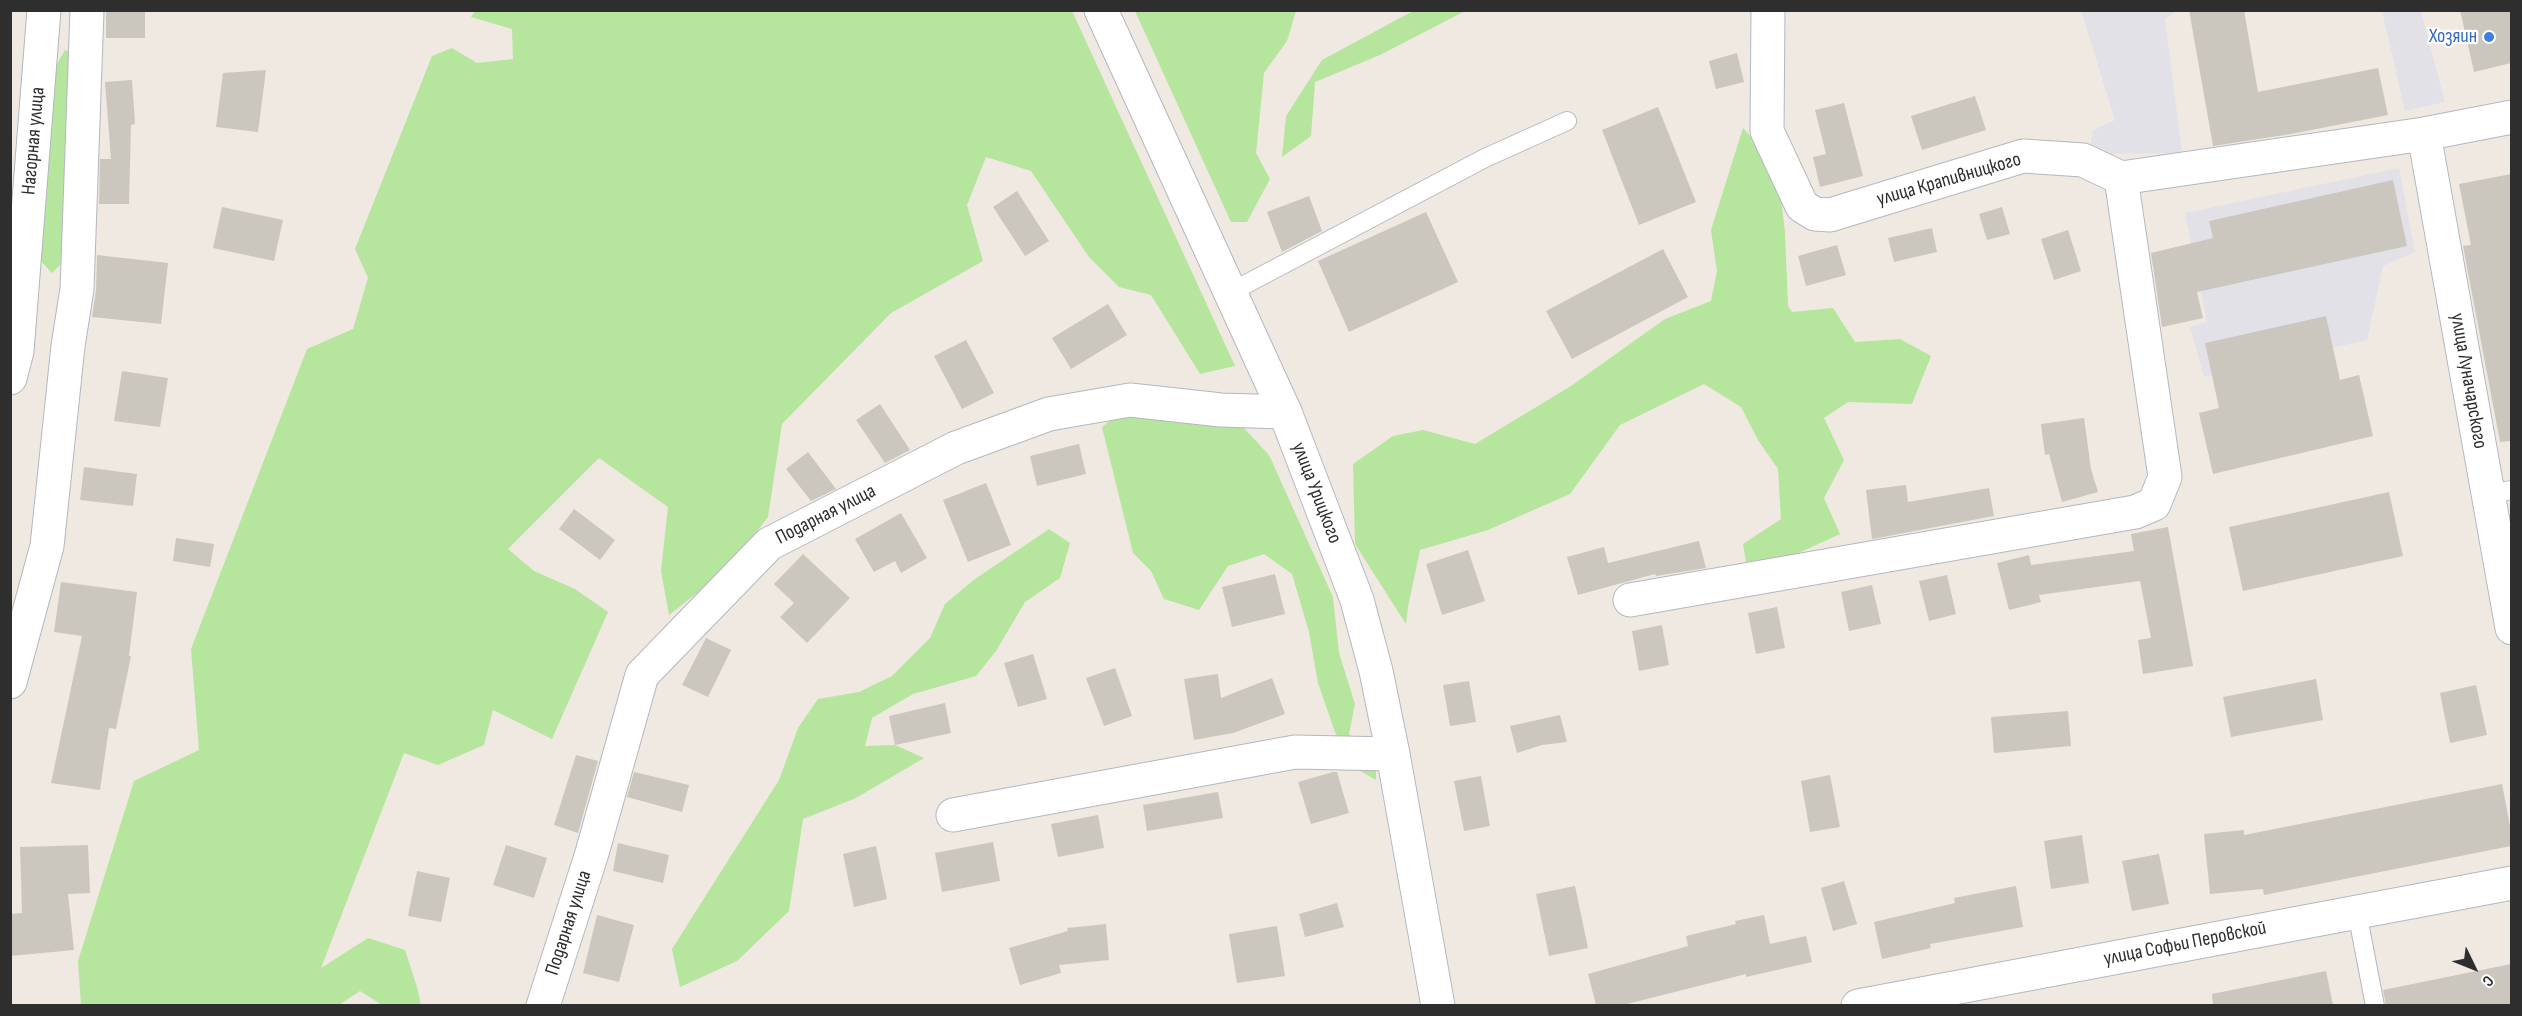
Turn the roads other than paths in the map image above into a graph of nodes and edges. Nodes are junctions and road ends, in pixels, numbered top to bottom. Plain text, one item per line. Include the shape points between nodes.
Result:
1 (44, 10) edge
2 (87, 10) edge
3 (1101, 10) edge
4 (1768, 10) edge
5 (2511, 117) edge
6 (1567, 120) dead end
7 (2424, 134) junction
8 (2121, 178) junction
9 (1231, 292) junction
10 (10, 378) edge
11 (1285, 412) junction
12 (2500, 492) edge
13 (1630, 600) dead end
14 (2511, 628) edge
15 (10, 682) edge
16 (1393, 754) junction
17 (953, 815) dead end
18 (2511, 883) edge
19 (2357, 912) junction
20 (543, 1005) edge
21 (1438, 1005) edge
22 (1858, 1005) edge
23 (2374, 1005) edge

1 - 10 street, Нагорная улица via 17,351
2 - 15 street via 77,289 47,546
3 - 9 street, улица Урицкого
4 - 8 street, улица Крапивницкого via 1767,131 1802,206 1815,214 1830,215 2023,156 2082,160
5 - 7 street
6 - 9 lane via 1485,158
7 - 8 street
7 - 12 street, улица Луначарского
8 - 13 street via 2165,477 2154,504 2135,512
9 - 11 street, улица Урицкого
11 - 16 street, улица Урицкого via 1357,600
11 - 20 street, Подарная улица via 1221,410 1130,399 1050,414 956,448 769,544 642,675
12 - 14 street, улица Луначарского
16 - 17 street via 1295,752
16 - 21 street, улица Урицкого
18 - 19 street, улица Софьи Перовской
19 - 22 street, улица Софьи Перовской
19 - 23 lane

